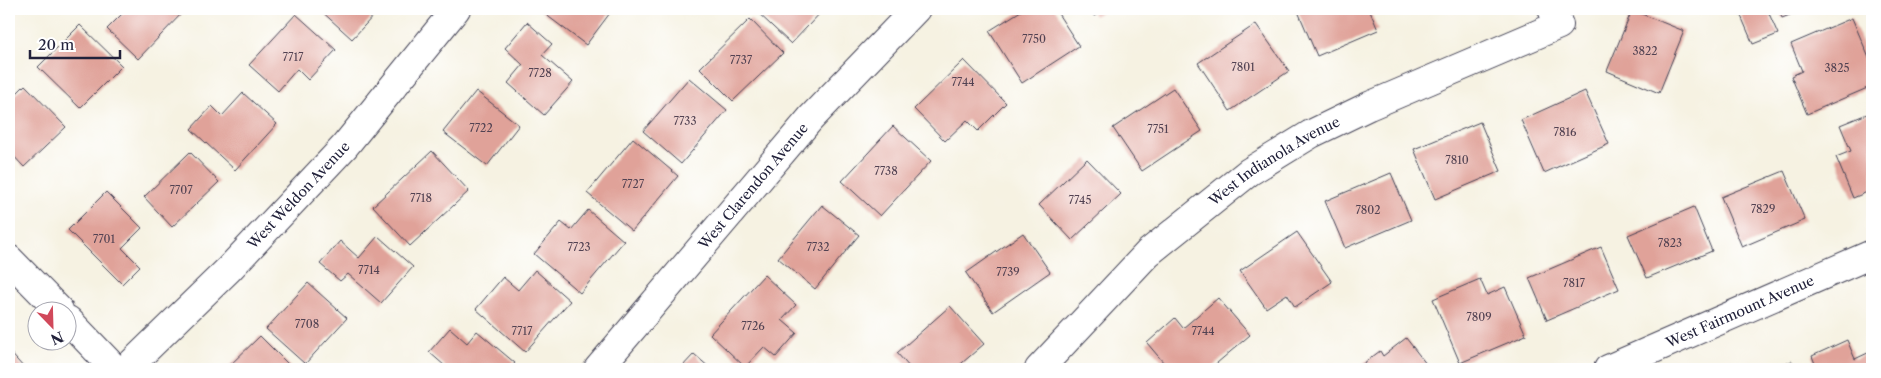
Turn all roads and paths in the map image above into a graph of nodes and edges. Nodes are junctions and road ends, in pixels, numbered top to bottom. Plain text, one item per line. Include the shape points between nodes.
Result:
1 (456, 9) edge
2 (916, 9) edge
3 (1556, 17) edge
4 (1872, 254) edge
5 (9, 259) edge
6 (49, 300) edge
7 (78, 330) edge
8 (115, 369) edge
9 (126, 369) edge
10 (598, 369) edge
11 (1039, 369) edge
12 (1608, 369) edge

1 - 9 street, West Weldon Avenue via 344,147 229,269
2 - 10 street, West Clarendon Avenue via 811,118
3 - 11 street, West Indianola Avenue via 1311,134 1249,172 1148,253
4 - 12 street, West Fairmount Avenue
5 - 6 street
7 - 8 street

